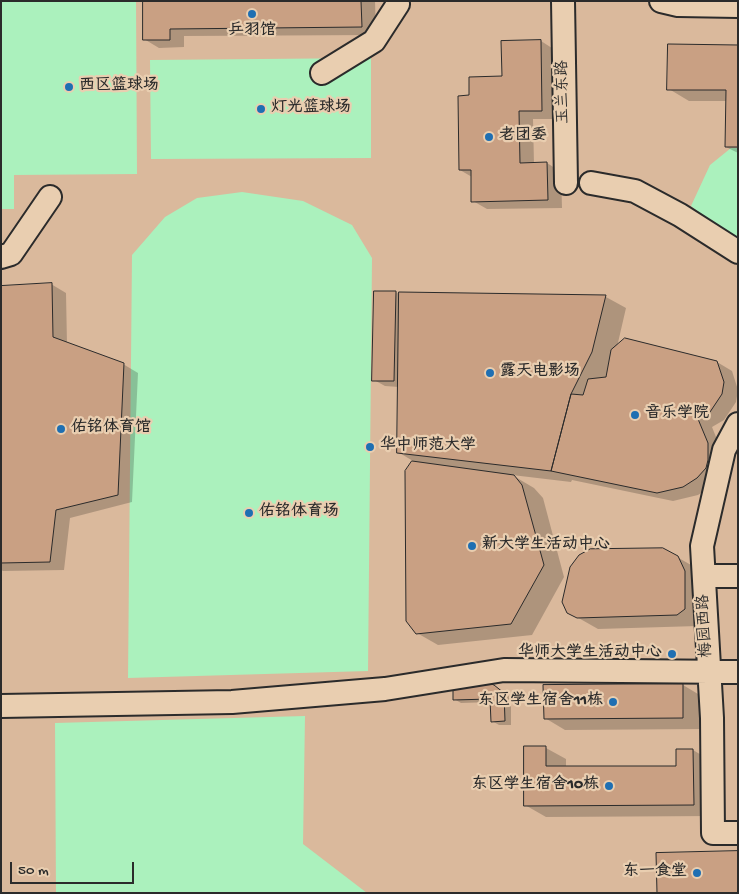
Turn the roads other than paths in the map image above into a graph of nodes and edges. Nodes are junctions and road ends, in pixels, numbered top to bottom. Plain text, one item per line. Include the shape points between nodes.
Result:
1 (397, 1) edge
2 (563, 1) edge
3 (661, 1) edge
4 (738, 6) edge
5 (322, 74) dead end
6 (566, 183) dead end
7 (591, 183) dead end
8 (50, 197) dead end
9 (738, 252) edge
10 (1, 257) edge
11 (738, 424) edge
12 (704, 576) junction
13 (738, 576) edge
14 (738, 672) edge
15 (708, 673) junction
16 (1, 706) edge
17 (738, 833) edge

1 - 5 street via 374,41
2 - 6 street, 玉兰东路
3 - 4 street via 678,5
7 - 9 street via 635,191
8 - 10 street via 10,254
11 - 12 street, 梅园西路 via 724,450 702,546
12 - 13 street
12 - 15 street, 梅园西路
14 - 15 street
15 - 16 street via 504,670 385,689 232,702
15 - 17 street, 梅园西路 via 712,718 713,833

